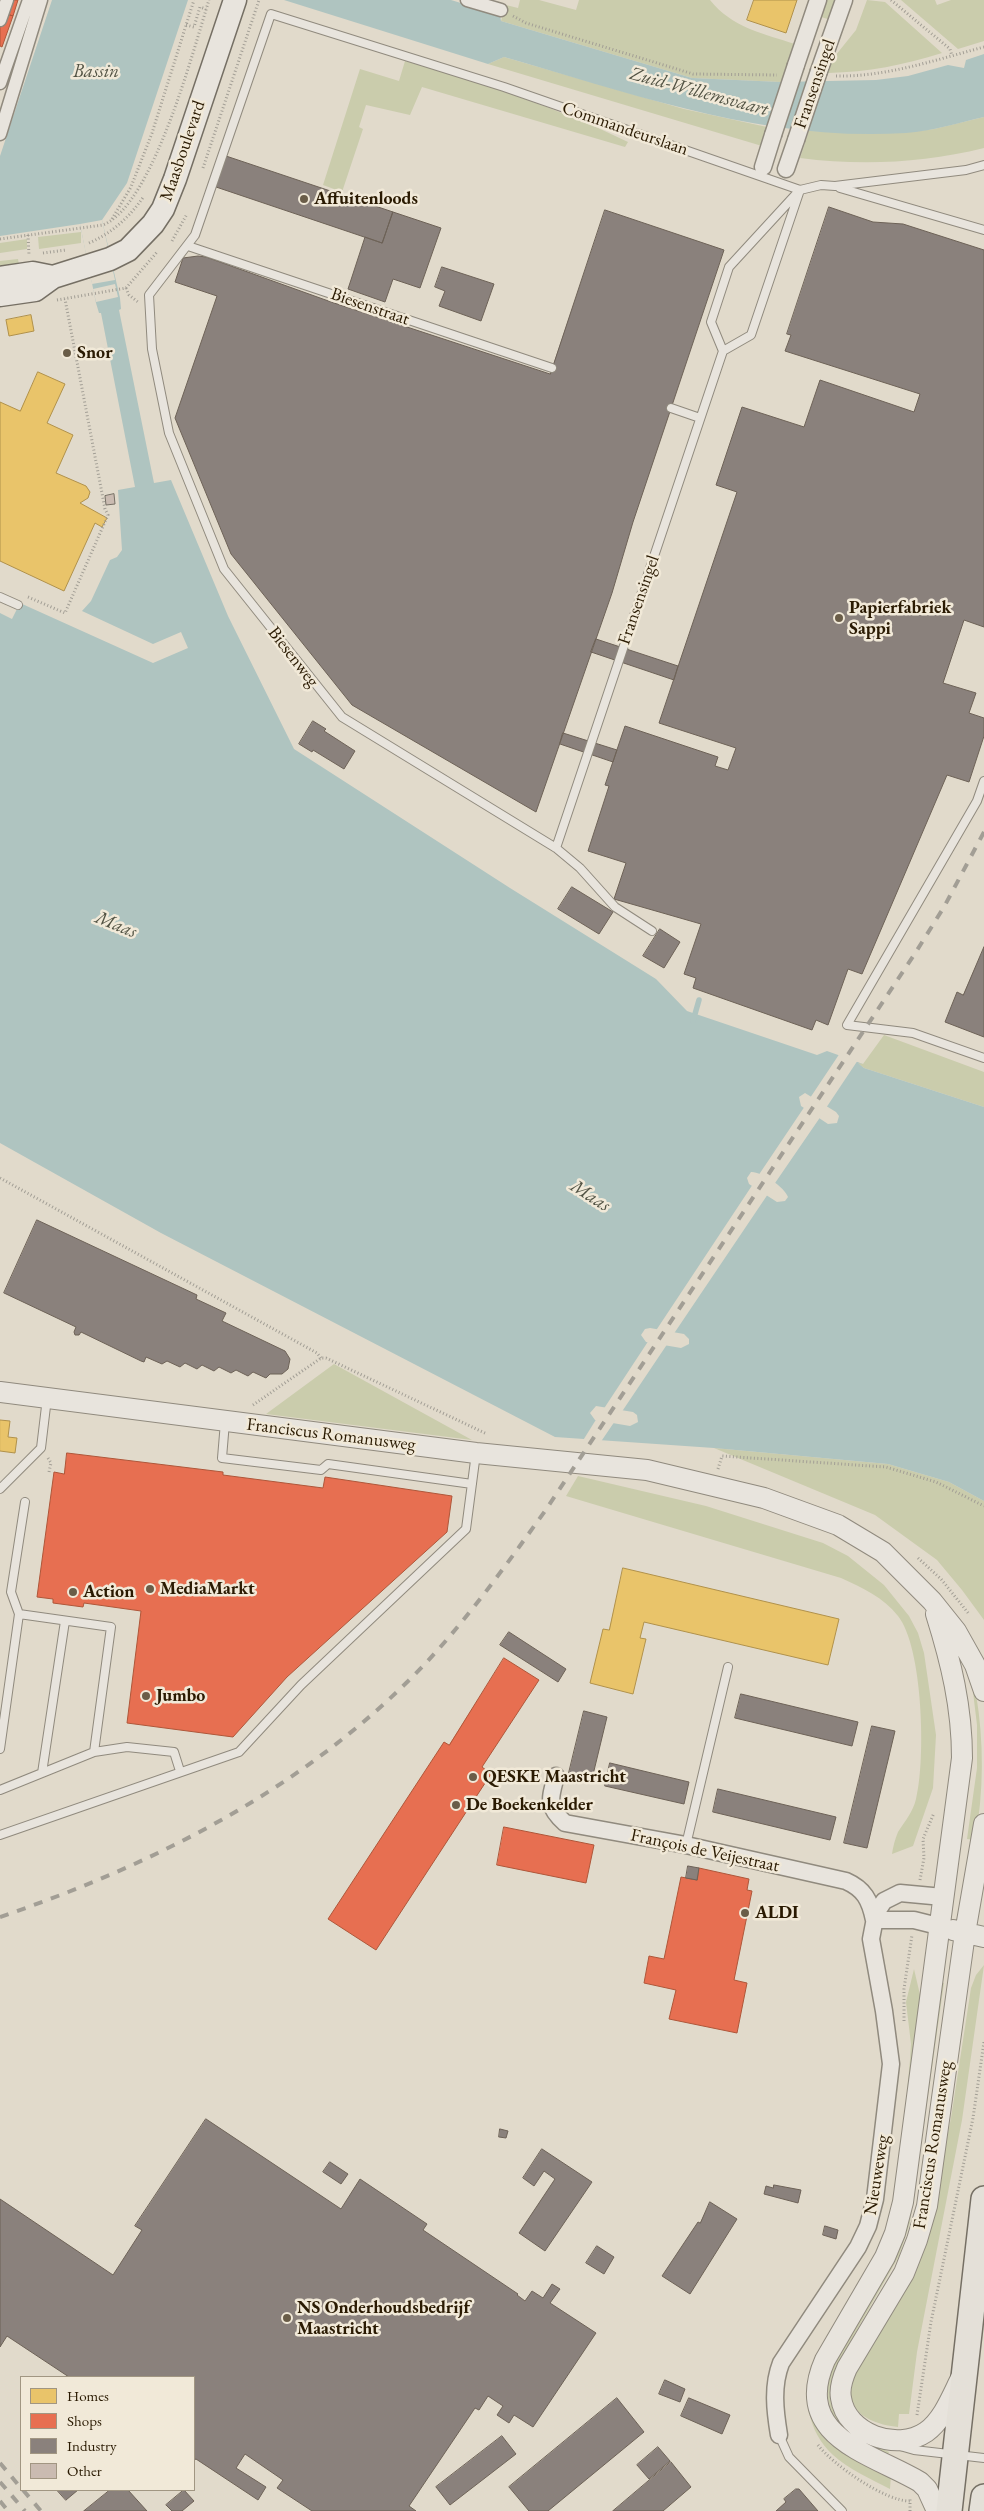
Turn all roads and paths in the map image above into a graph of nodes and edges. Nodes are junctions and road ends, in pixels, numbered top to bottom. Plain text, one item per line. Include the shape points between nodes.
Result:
1 (5, 0) edge
2 (29, 0) edge
3 (42, 0) edge
4 (194, 0) edge
5 (209, 0) edge
6 (467, 0) edge
7 (818, 0) edge
8 (844, 0) edge
9 (891, 0) edge
10 (234, 3) edge
11 (206, 9) junction
12 (501, 10) joint
13 (271, 14) joint
14 (0, 20) edge
15 (186, 25) junction
16 (984, 48) edge
17 (952, 56) junction
18 (790, 70) junction
19 (826, 73) junction
20 (0, 83) edge
21 (0, 134) edge
22 (984, 165) edge
23 (763, 167) dead end
24 (786, 169) dead end
25 (835, 186) junction
26 (800, 190) junction
27 (111, 222) junction
28 (984, 230) edge
29 (105, 236) dead end
30 (0, 239) edge
31 (84, 245) dead end
32 (186, 247) junction
33 (146, 265) dead end
34 (53, 277) junction
35 (0, 278) edge
36 (126, 288) junction
37 (0, 295) edge
38 (65, 299) junction
39 (50, 301) dead end
40 (137, 302) dead end
41 (723, 351) junction
42 (552, 368) dead end
43 (671, 408) dead end
44 (700, 418) junction
45 (0, 597) edge
46 (18, 605) joint
47 (984, 781) edge
48 (556, 848) junction
49 (652, 931) dead end
50 (984, 1058) edge
51 (0, 1178) edge
52 (321, 1358) junction
53 (0, 1392) edge
54 (47, 1398) junction
55 (249, 1405) dead end
56 (225, 1422) junction
57 (493, 1437) dead end
58 (476, 1453) junction
59 (51, 1463) dead end
60 (718, 1469) dead end
61 (49, 1472) dead end
62 (472, 1484) junction
63 (0, 1489) edge
64 (25, 1502) dead end
65 (984, 1506) edge
66 (932, 1601) junction
67 (19, 1614) junction
68 (65, 1621) junction
69 (728, 1667) dead end
70 (984, 1691) edge
71 (0, 1749) edge
72 (94, 1752) junction
73 (180, 1771) junction
74 (42, 1773) junction
75 (556, 1776) dead end
76 (0, 1790) edge
77 (936, 1807) dead end
78 (0, 1824) edge
79 (984, 1824) edge
80 (1, 1834) edge
81 (686, 1845) junction
82 (924, 1852) dead end
83 (943, 1897) junction
84 (977, 1905) edge
85 (874, 1920) junction
86 (938, 1926) junction
87 (974, 1935) edge
88 (984, 2042) edge
89 (984, 2199) edge
90 (965, 2370) junction
91 (778, 2436) joint
92 (915, 2438) junction
93 (892, 2442) junction
94 (955, 2456) junction
95 (984, 2458) edge
96 (910, 2476) junction
97 (984, 2497) edge
98 (842, 2511) edge
99 (910, 2511) edge
100 (937, 2511) edge
101 (949, 2511) edge
102 (982, 2511) edge

1 - 14 street
2 - 20 street
3 - 21 street
4 - 15 path
5 - 11 path
6 - 12 street
7 - 18 street, Fransensingel
8 - 19 street, Fransensingel
9 - 17 path via 950,49
10 - 34 main road, Maasboulevard via 163,209 128,250
11 - 15 path via 200,7 194,27
11 - 27 path via 150,169 126,207
12 - 18 path via 526,23 693,74
13 - 26 lane, Commandeurslaan via 504,86
13 - 32 lane, Biesenweg via 195,235
15 - 27 path via 152,133 131,187
16 - 17 path
17 - 19 path via 861,77
18 - 23 street, Fransensingel, bridge
19 - 24 street, Fransensingel, bridge
22 - 25 lane
25 - 26 lane via 821,185
25 - 28 lane
26 - 41 lane via 751,335
26 - 41 lane via 729,267 711,322
27 - 30 path
29 - 31 path
32 - 42 lane, Biesenstraat
32 - 48 lane, Biesenweg via 149,295 152,348 169,433 224,569 342,717
33 - 36 path
34 - 35 main road via 33,273
34 - 37 main road via 35,290
36 - 38 path
36 - 40 path
38 - 39 path
38 - 46 path via 108,515 65,613 23,594
41 - 44 lane, Fransensingel
43 - 44 lane
44 - 48 lane, Fransensingel
45 - 46 lane
47 - 50 lane via 976,801 847,1025 913,1033
48 - 49 lane, Biesenweg via 580,868 610,903
51 - 52 path
52 - 55 path via 255,1405
52 - 57 path via 332,1360
53 - 54 street, Franciscus Romanusweg
54 - 56 street, Franciscus Romanusweg
54 - 63 lane via 40,1448
56 - 58 street, Franciscus Romanusweg
56 - 62 lane via 222,1458 321,1470 328,1464
58 - 62 lane
58 - 66 street, Franciscus Romanusweg via 647,1470 784,1504 863,1538 894,1562
59 - 61 path
60 - 65 path via 722,1456 886,1467 936,1482
62 - 73 lane via 466,1529 301,1685 239,1752
64 - 67 lane via 12,1592
66 - 70 street, Franciscus Romanusweg via 966,1648
66 - 83 street, Franciscus Romanusweg via 955,1678 962,1730 961,1778
67 - 68 lane
67 - 71 lane
68 - 72 lane via 111,1627
68 - 74 lane
69 - 81 lane
72 - 73 lane via 127,1747 174,1752
72 - 74 lane
73 - 80 lane
74 - 76 lane
75 - 81 street, François de Veijestraat via 550,1798 553,1812 565,1822
77 - 82 path via 923,1839
78 - 80 lane
79 - 84 street, Franciscus Romanusweg
81 - 85 street, François de Veijestraat via 846,1881 868,1897
83 - 84 street
83 - 85 street, Nieuweweg via 900,1892 884,1901
83 - 86 street, Franciscus Romanusweg
84 - 87 street, Franciscus Romanusweg
85 - 86 street via 914,1920
85 - 91 street, Nieuweweg via 872,1952 891,2064 875,2200 858,2247 781,2363 775,2404
86 - 87 street
86 - 96 street, Franciscus Romanusweg via 903,2202 896,2233 824,2360 817,2390 821,2414 838,2437 858,2452
87 - 93 street, Franciscus Romanusweg via 922,2225 904,2273 850,2362 841,2388 842,2404 851,2417 872,2435
88 - 92 path via 931,2322
89 - 90 main road
90 - 92 street via 940,2416 925,2433
90 - 94 main road
91 - 98 lane via 789,2457
92 - 93 street
93 - 94 lane via 914,2450
94 - 95 lane
94 - 101 main road
96 - 99 path
96 - 100 street, Franciscus Romanusweg via 926,2489
97 - 102 main road

